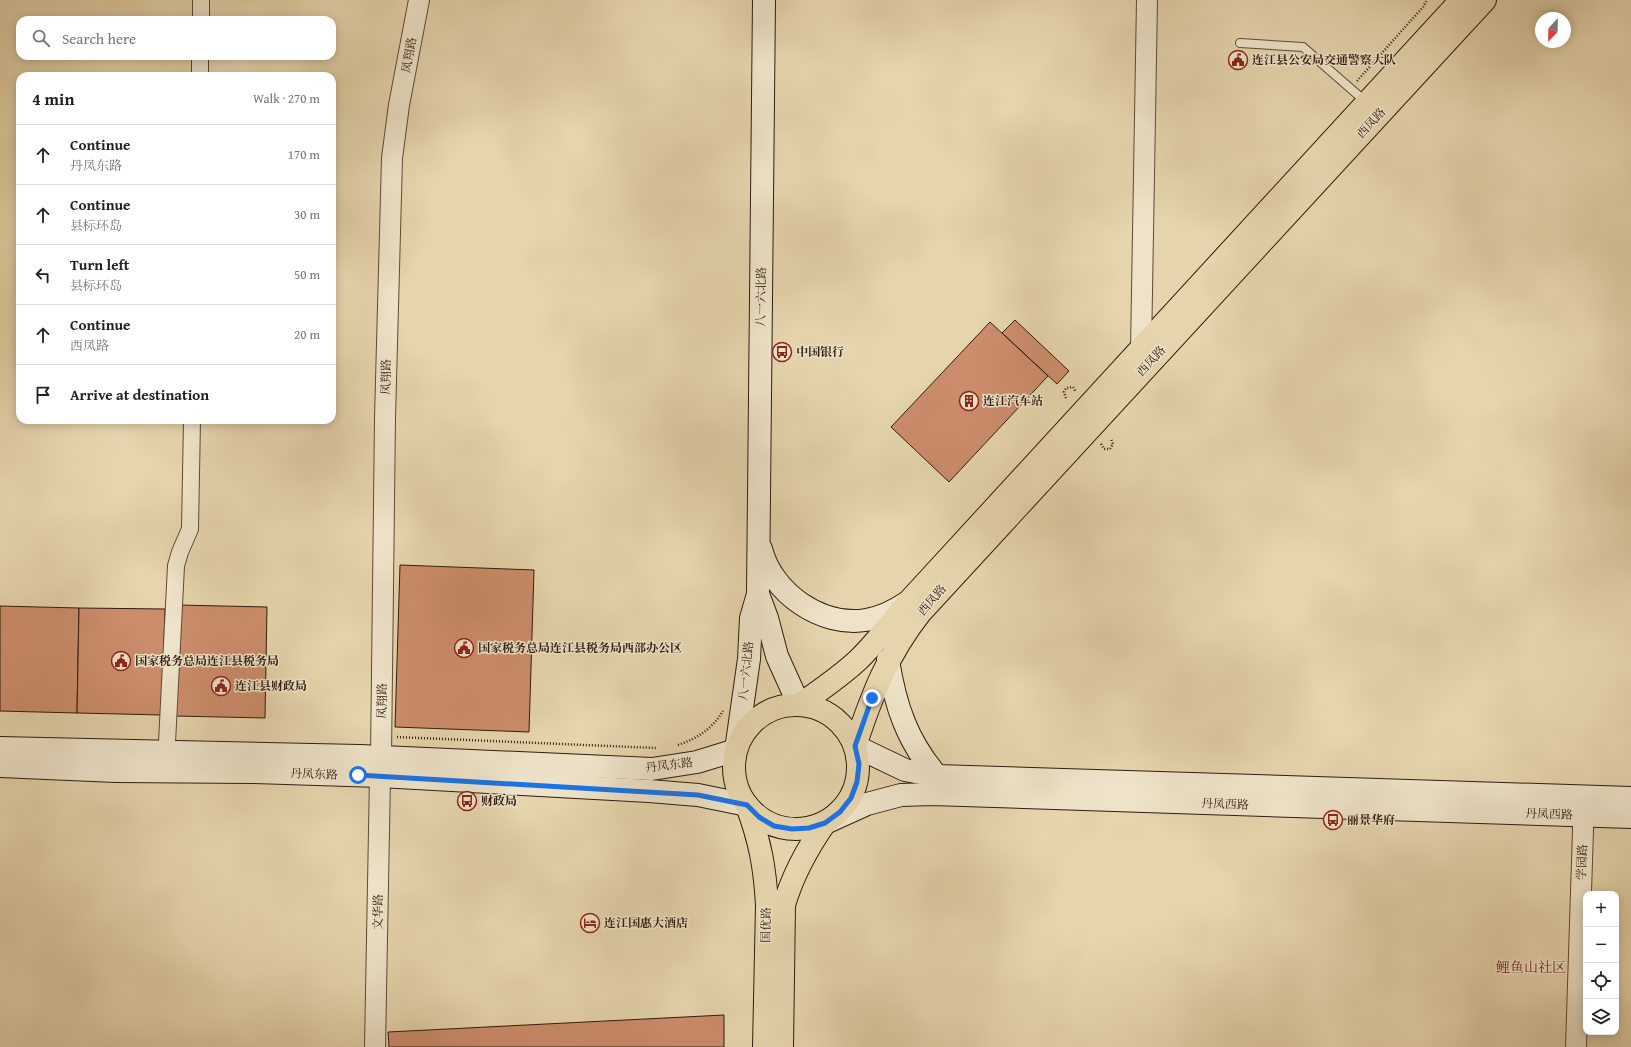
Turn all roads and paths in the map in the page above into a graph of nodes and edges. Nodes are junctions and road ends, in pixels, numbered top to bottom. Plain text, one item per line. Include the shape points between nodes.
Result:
1 (201, 0) edge
2 (419, 0) edge
3 (764, 0) edge
4 (1147, 0) edge
5 (1427, 0) edge
6 (1461, 0) edge
7 (1484, 0) edge
8 (201, 16) edge
9 (1240, 43) dead end
10 (200, 60) edge
11 (200, 72) edge
12 (1350, 88) junction
13 (1367, 102) junction
14 (1140, 350) junction
15 (192, 424) edge
16 (1111, 439) dead end
17 (1102, 440) dead end
18 (758, 536) junction
19 (758, 594) junction
20 (908, 602) junction
21 (888, 660) junction
22 (799, 705) junction
23 (724, 709) dead end
24 (673, 746) dead end
25 (855, 746) junction
26 (0, 748) edge
27 (660, 748) dead end
28 (736, 750) junction
29 (381, 757) junction
30 (166, 762) junction
31 (0, 766) edge
32 (937, 776) junction
33 (1631, 798) edge
34 (747, 805) junction
35 (1584, 806) junction
36 (1631, 817) edge
37 (825, 823) junction
38 (375, 1047) edge
39 (764, 1047) edge
40 (782, 1047) edge
41 (1576, 1047) edge

1 - 8 street
2 - 29 street, 凤翔路 via 399,105 392,158
3 - 18 main road, 八一六北路
4 - 14 street
5 - 12 path
6 - 13 main road, 西凤路
7 - 21 main road, 西凤路 via 934,597
9 - 12 lane via 1303,47
10 - 11 street
12 - 13 lane
13 - 14 main road, 西凤路
14 - 20 main road, 西凤路
15 - 30 street via 190,529 176,566
16 - 17 path via 1113,446 1107,450 1100,443
18 - 19 main road, 八一六北路
18 - 20 main road via 764,560 779,585 802,605 818,613 847,621 867,620 895,611
19 - 22 main road, 八一六北路 via 777,656
19 - 28 main road, 八一六北路 via 751,618 748,667
20 - 22 main road, 西凤路 via 857,661
21 - 25 main road, 西凤路
21 - 32 main road via 892,688 903,722 922,759
22 - 25 main road via 827,713 839,722
22 - 28 main road via 782,706 766,712 743,734
23 - 24 path via 717,721 700,736
25 - 32 main road, 丹凤西路 via 905,770
25 - 37 main road via 859,764 857,782 851,798 840,812
26 - 30 main road, 丹凤东路
27 - 29 path
28 - 29 main road, 丹凤东路 via 697,762 652,769
28 - 34 main road via 734,769 737,788
29 - 30 main road, 丹凤东路 via 254,772
29 - 34 main road, 丹凤东路 via 698,795
29 - 38 street, 文华路
30 - 31 main road, 丹凤东路
32 - 35 main road, 丹凤西路
33 - 35 main road, 丹凤西路
34 - 37 main road via 759,817 774,826 792,829 809,828
34 - 39 main road, 国优路 via 757,834 766,881
35 - 36 main road, 丹凤西路
35 - 37 main road, 丹凤西路 via 932,794 901,795 866,804
35 - 41 street, 学园路
37 - 40 main road, 国优路 via 799,863 784,906

